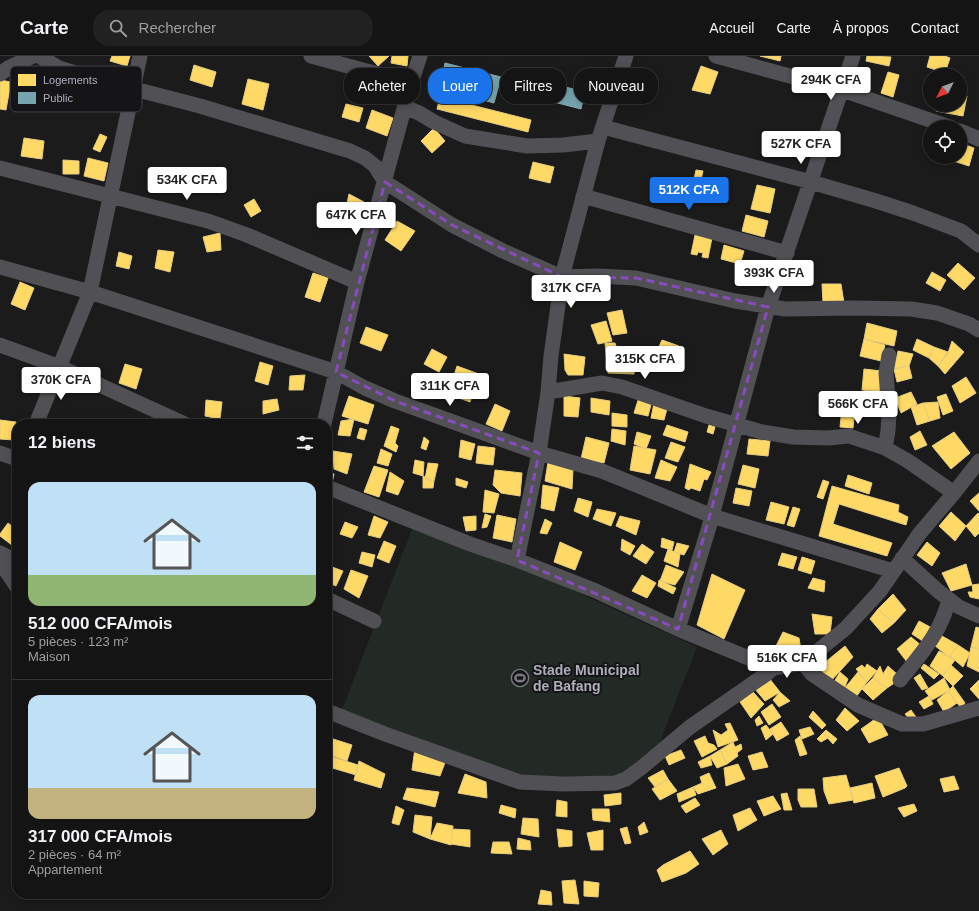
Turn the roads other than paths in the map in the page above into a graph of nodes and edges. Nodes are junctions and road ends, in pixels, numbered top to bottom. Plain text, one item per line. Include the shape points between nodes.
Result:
1 (33, 56) edge
2 (39, 56) edge
3 (140, 56) edge
4 (311, 56) edge
5 (420, 56) edge
6 (626, 56) edge
7 (716, 56) edge
8 (853, 56) edge
9 (12, 66) edge
10 (56, 66) edge
11 (138, 66) edge
12 (10, 67) edge
13 (355, 68) edge
14 (416, 68) edge
15 (0, 74) edge
16 (842, 90) junction
17 (142, 92) edge
18 (406, 104) edge
19 (405, 107) junction
20 (127, 112) edge
21 (930, 120) edge
22 (603, 127) junction
23 (967, 134) edge
24 (979, 139) edge
25 (598, 141) junction
26 (0, 168) edge
27 (385, 182) junction
28 (811, 182) junction
29 (110, 196) junction
30 (583, 196) junction
31 (979, 245) edge
32 (787, 253) junction
33 (0, 267) edge
34 (562, 276) junction
35 (357, 282) junction
36 (90, 292) junction
37 (768, 307) junction
38 (979, 330) edge
39 (0, 345) edge
40 (889, 355) dead end
41 (60, 367) junction
42 (336, 372) junction
43 (548, 392) junction
44 (38, 419) edge
45 (175, 419) edge
46 (325, 419) edge
47 (737, 424) junction
48 (885, 448) junction
49 (0, 453) edge
50 (539, 453) junction
51 (12, 457) edge
52 (979, 461) edge
53 (332, 490) edge
54 (954, 493) junction
55 (712, 516) junction
56 (0, 553) edge
57 (902, 558) junction
58 (12, 559) edge
59 (516, 560) junction
60 (0, 562) edge
61 (894, 571) junction
62 (12, 580) edge
63 (949, 599) junction
64 (332, 601) edge
65 (979, 616) edge
66 (374, 621) dead end
67 (678, 629) junction
68 (803, 664) junction
69 (773, 668) junction
70 (900, 680) dead end
71 (979, 708) edge
72 (332, 713) edge

1 - 9 street
2 - 10 street
3 - 11 street
4 - 13 street
5 - 14 street
6 - 22 street
7 - 16 street
8 - 16 street
12 - 15 street
16 - 21 street
16 - 28 street
17 - 27 street via 200,106 350,151 375,166
18 - 19 street
19 - 25 street via 465,136 534,146
19 - 27 street
20 - 29 street
22 - 25 street
22 - 28 street
23 - 24 street
25 - 30 street
26 - 29 street
27 - 34 street via 452,225 502,251
27 - 35 street
28 - 31 street via 954,228
28 - 32 street
29 - 35 street via 208,221 247,234
29 - 36 street
30 - 32 street
30 - 34 street
32 - 37 street
33 - 36 street
34 - 37 street via 636,278
34 - 43 street
35 - 42 street
36 - 41 street
36 - 42 street
37 - 38 street via 911,309 937,313
37 - 47 street
39 - 41 street
40 - 48 street via 886,373 889,413
41 - 44 street
41 - 45 street
42 - 46 street
42 - 50 street via 364,388 395,401
43 - 47 street via 602,383
43 - 50 street
47 - 48 street via 762,432 793,437 848,436
47 - 55 street
48 - 54 street
49 - 51 street
50 - 55 street via 602,471
50 - 59 street
52 - 54 street
53 - 59 street
54 - 57 street
55 - 61 street
55 - 67 street
56 - 58 street
57 - 61 street
57 - 63 street
59 - 67 street via 596,591
60 - 62 street
61 - 68 street via 864,610
63 - 65 street via 959,607
63 - 70 street via 946,613 932,641
64 - 66 street
67 - 69 street
68 - 69 street
68 - 71 street via 812,674 858,705 902,724 923,724
69 - 72 street via 690,727 626,779 616,783 520,782

